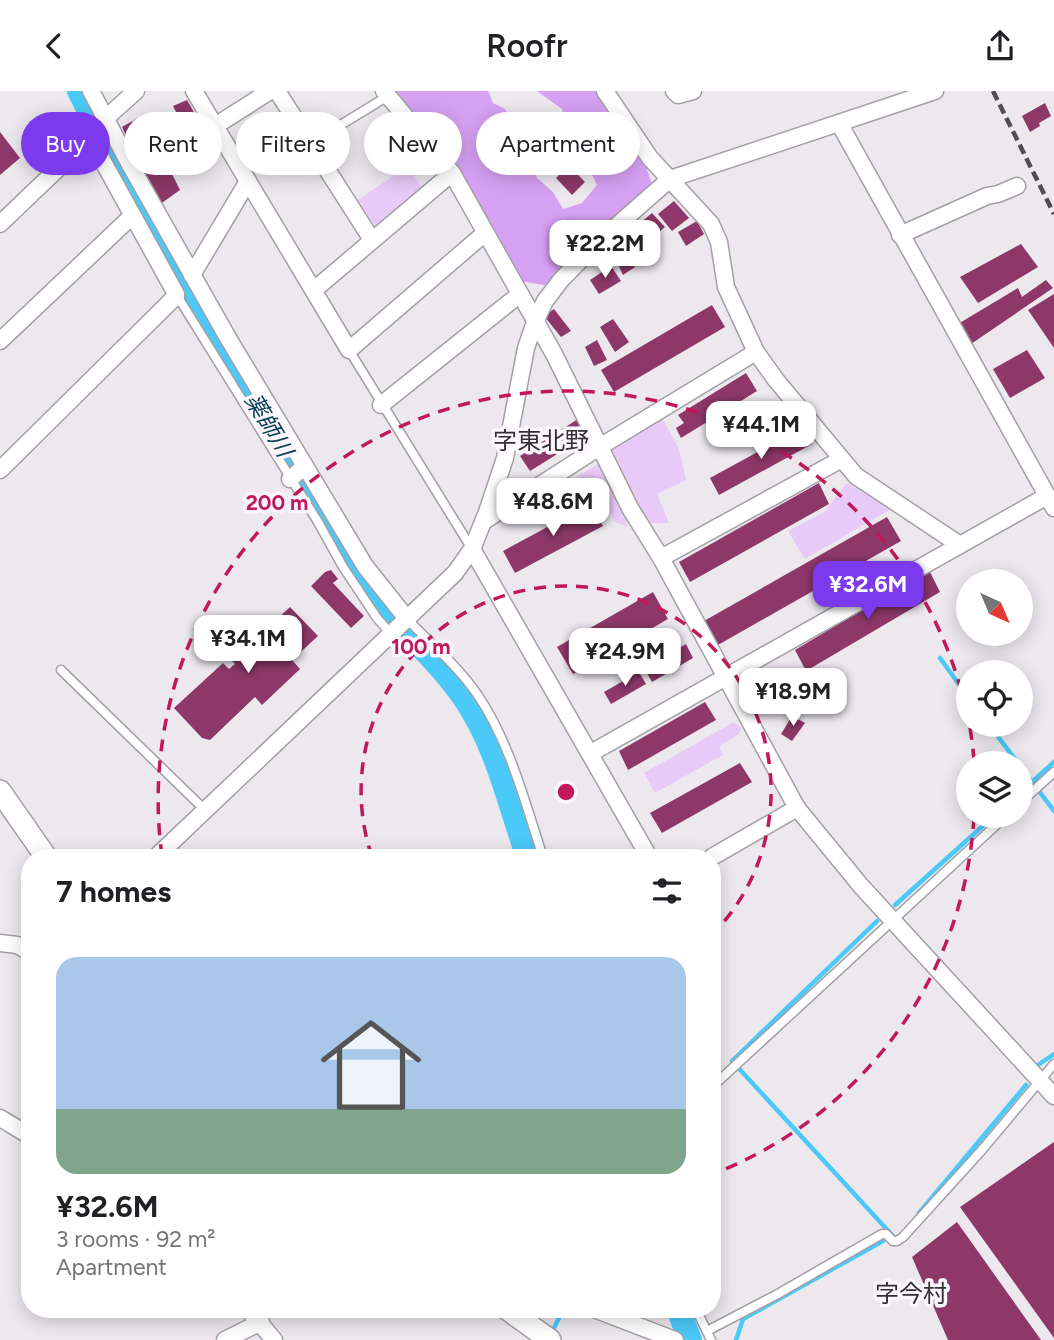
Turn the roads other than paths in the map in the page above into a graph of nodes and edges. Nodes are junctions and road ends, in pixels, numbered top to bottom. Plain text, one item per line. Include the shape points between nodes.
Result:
1 (91, 91) edge
2 (136, 91) edge
3 (194, 91) edge
4 (270, 91) edge
5 (277, 91) edge
6 (605, 91) edge
7 (674, 91) edge
8 (693, 91) edge
9 (935, 91) edge
10 (386, 94) edge
11 (103, 112) edge
12 (207, 112) edge
13 (291, 112) edge
14 (401, 112) edge
15 (110, 114) edge
16 (350, 118) edge
17 (222, 122) edge
18 (839, 123) junction
19 (110, 125) edge
20 (222, 138) edge
21 (51, 175) edge
22 (110, 175) edge
23 (331, 175) edge
24 (450, 175) edge
25 (453, 175) edge
26 (670, 180) junction
27 (248, 181) junction
28 (1017, 186) dead end
29 (132, 216) junction
30 (0, 224) edge
31 (485, 233) junction
32 (900, 235) junction
33 (373, 240) junction
34 (192, 275) junction
35 (314, 289) junction
36 (520, 294) junction
37 (176, 295) junction
38 (535, 322) junction
39 (0, 341) edge
40 (349, 350) junction
41 (756, 352) junction
42 (381, 405) junction
43 (601, 446) junction
44 (840, 460) junction
45 (305, 466) junction
46 (0, 470) edge
47 (290, 479) junction
48 (1051, 502) edge
49 (484, 521) junction
50 (960, 545) junction
51 (472, 549) junction
52 (661, 558) junction
53 (408, 620) junction
54 (392, 634) junction
55 (61, 670) dead end
56 (724, 678) junction
57 (591, 753) junction
58 (1054, 772) edge
59 (0, 791) edge
60 (1033, 792) edge
61 (797, 808) junction
62 (205, 810) junction
63 (993, 828) edge
64 (40, 849) edge
65 (164, 849) edge
66 (540, 849) edge
67 (645, 849) edge
68 (721, 852) edge
69 (893, 922) junction
70 (0, 943) edge
71 (21, 948) edge
72 (1054, 1064) edge
73 (721, 1079) edge
74 (1040, 1079) junction
75 (1054, 1096) edge
76 (0, 1118) edge
77 (21, 1131) edge
78 (257, 1318) edge
79 (519, 1318) edge
80 (618, 1318) edge
81 (700, 1318) edge
82 (261, 1322) junction
83 (709, 1336) edge
84 (225, 1340) edge
85 (274, 1340) edge
86 (550, 1340) edge
87 (676, 1340) edge

1 - 11 street
2 - 15 street
3 - 12 street
4 - 17 street
5 - 13 street
6 - 26 street
7 - 8 street via 678,95
9 - 18 street
10 - 14 street
10 - 16 lane
18 - 26 street
18 - 32 street
19 - 34 street
20 - 27 street
21 - 30 street
22 - 29 street
23 - 33 street
24 - 33 street
25 - 31 street
26 - 38 street via 561,280
26 - 41 street via 715,232 726,287
27 - 34 street
27 - 35 street
28 - 32 street
29 - 37 street
29 - 39 street
31 - 36 street
31 - 40 street
32 - 48 street
33 - 35 street
34 - 45 street
35 - 40 street
36 - 38 street
36 - 42 street
37 - 46 street
37 - 47 lane
38 - 43 street
38 - 49 street via 505,458
40 - 42 lane
41 - 43 street
41 - 44 street
42 - 51 lane
43 - 49 street
43 - 52 street via 630,508
44 - 50 street via 856,476
44 - 52 street
45 - 47 street
45 - 53 street via 369,572
47 - 54 lane via 356,588
48 - 50 street
49 - 51 street
50 - 56 street
51 - 53 street
51 - 57 street
52 - 56 street
53 - 54 street
53 - 66 lane via 478,696 505,749
54 - 62 street
55 - 62 lane
56 - 57 street
56 - 61 street
57 - 67 street
58 - 60 lane
59 - 64 street
61 - 68 street
61 - 69 street
62 - 65 street
63 - 69 lane
69 - 73 lane
69 - 74 street
70 - 71 street
72 - 74 lane
74 - 75 street
74 - 83 lane via 903,1237 897,1241 882,1234
76 - 77 street
78 - 82 street
79 - 86 street
80 - 87 street
81 - 83 lane
82 - 84 street
82 - 85 street

